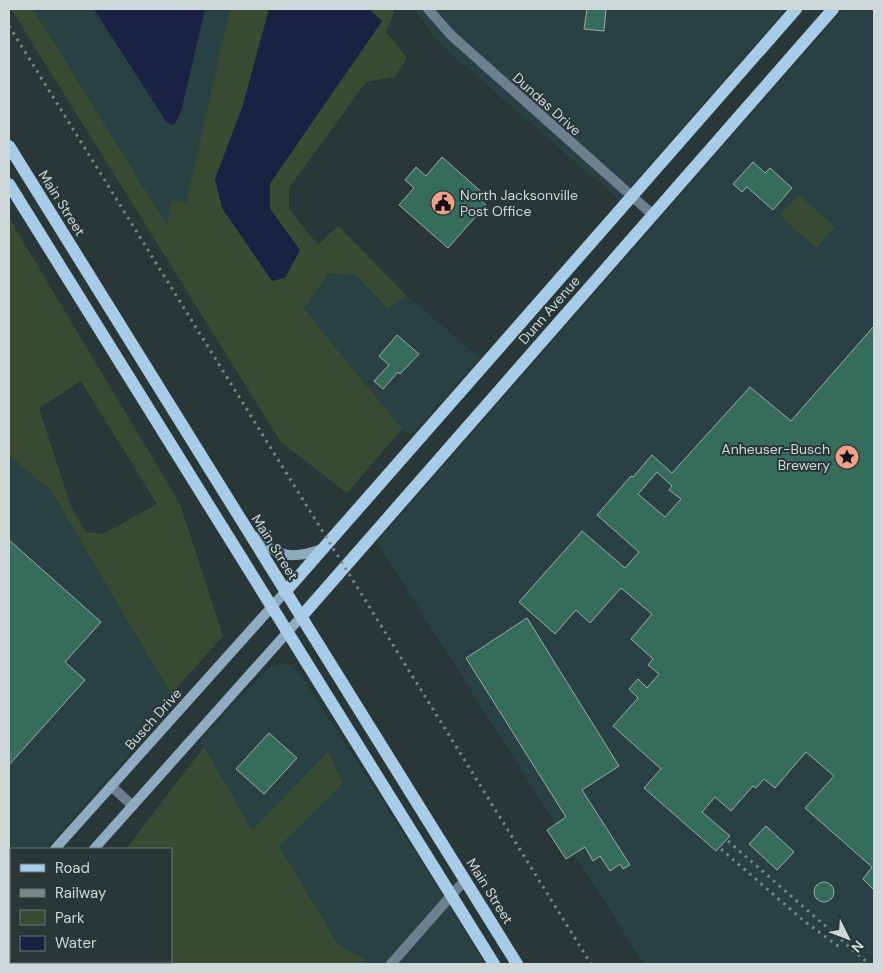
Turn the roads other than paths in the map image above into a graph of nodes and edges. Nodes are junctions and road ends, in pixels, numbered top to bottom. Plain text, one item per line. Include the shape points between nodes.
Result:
1 (428, 9) edge
2 (796, 9) edge
3 (833, 9) edge
4 (9, 146) edge
5 (9, 184) edge
6 (632, 196) junction
7 (653, 215) junction
8 (247, 530) junction
9 (323, 549) junction
10 (285, 592) junction
11 (271, 607) junction
12 (301, 617) junction
13 (288, 632) junction
14 (111, 786) junction
15 (133, 806) junction
16 (56, 848) edge
17 (95, 848) edge
18 (465, 880) junction
19 (451, 895) junction
20 (391, 964) edge
21 (494, 964) edge
22 (517, 964) edge

1 - 6 street, Dundas Drive via 451,36
2 - 6 main road, Dunn Avenue
3 - 7 main road, Dunn Avenue
4 - 8 main road, Main Street
5 - 11 main road
6 - 7 street, Dundas Drive
6 - 9 main road, Dunn Avenue
7 - 12 main road, Dunn Avenue
8 - 9 street via 267,547 283,555 306,555
8 - 10 main road, Main Street
9 - 10 main road, Dunn Avenue
10 - 11 street, Dunn Avenue
10 - 12 main road, Main Street
11 - 13 main road
11 - 14 street, Busch Drive
12 - 13 street, Dunn Avenue
12 - 18 main road, Main Street
13 - 15 street
13 - 19 main road
14 - 15 street
14 - 16 street, Busch Drive
15 - 17 street
18 - 19 street
18 - 22 main road, Main Street
19 - 20 street
19 - 21 main road

